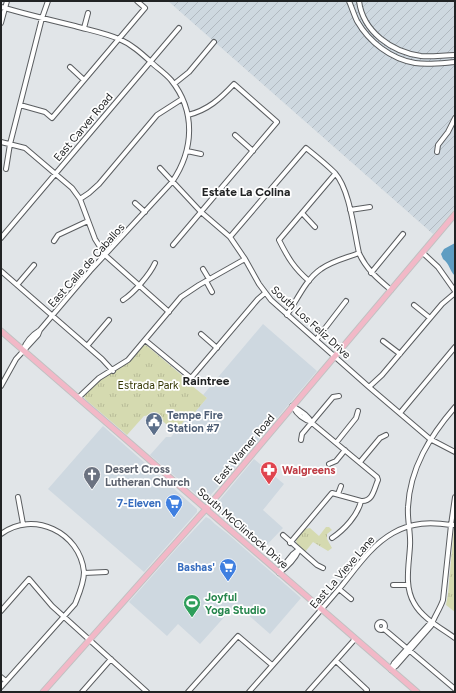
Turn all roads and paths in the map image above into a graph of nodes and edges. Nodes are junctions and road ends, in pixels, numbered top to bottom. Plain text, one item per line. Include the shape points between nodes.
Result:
1 (7, 1) edge
2 (48, 1) edge
3 (138, 1) edge
4 (349, 1) edge
5 (359, 1) edge
6 (3, 8) edge
7 (88, 13) dead end
8 (42, 18) junction
9 (1, 23) edge
10 (84, 28) junction
11 (179, 28) dead end
12 (119, 39) junction
13 (214, 42) dead end
14 (455, 55) edge
15 (150, 61) junction
16 (455, 62) edge
17 (70, 68) dead end
18 (84, 80) junction
19 (174, 84) junction
20 (182, 99) junction
21 (20, 105) junction
22 (188, 115) junction
23 (455, 118) edge
24 (235, 135) dead end
25 (1, 142) edge
26 (10, 144) junction
27 (187, 151) junction
28 (253, 151) junction
29 (437, 152) dead end
30 (201, 154) dead end
31 (160, 168) dead end
32 (6, 169) dead end
33 (56, 173) junction
34 (335, 174) junction
35 (172, 182) junction
36 (80, 199) junction
37 (135, 203) dead end
38 (370, 207) dead end
39 (350, 210) junction
40 (145, 212) junction
41 (201, 212) junction
42 (302, 213) junction
43 (455, 214) edge
44 (88, 221) junction
45 (315, 227) dead end
46 (403, 234) dead end
47 (1, 238) edge
48 (230, 238) junction
49 (54, 241) dead end
50 (173, 245) dead end
51 (423, 252) junction
52 (359, 253) junction
53 (105, 255) junction
54 (245, 259) junction
55 (155, 263) dead end
56 (34, 265) dead end
57 (203, 270) dead end
58 (1, 271) edge
59 (371, 273) junction
60 (207, 280) junction
61 (309, 282) junction
62 (17, 285) junction
63 (138, 286) junction
64 (391, 290) junction
65 (212, 292) dead end
66 (455, 292) edge
67 (265, 293) junction
68 (123, 300) dead end
69 (346, 301) dead end
70 (414, 305) dead end
71 (169, 312) junction
72 (288, 315) junction
73 (52, 316) junction
74 (430, 318) junction
75 (108, 320) dead end
76 (1, 331) edge
77 (201, 334) dead end
78 (145, 340) junction
79 (316, 340) junction
80 (383, 341) dead end
81 (87, 346) junction
82 (455, 347) edge
83 (217, 348) junction
84 (23, 350) junction
85 (400, 354) junction
86 (335, 356) junction
87 (113, 370) junction
88 (1, 386) edge
89 (369, 387) junction
90 (339, 396) dead end
91 (78, 398) junction
92 (292, 406) junction
93 (455, 407) edge
94 (358, 411) dead end
95 (400, 413) junction
96 (312, 422) junction
97 (386, 435) dead end
98 (430, 439) junction
99 (301, 440) dead end
100 (336, 443) junction
101 (345, 450) junction
102 (455, 452) edge
103 (360, 462) junction
104 (329, 464) dead end
105 (341, 486) dead end
106 (338, 494) junction
107 (18, 497) dead end
108 (455, 497) edge
109 (361, 501) junction
110 (206, 509) junction
111 (22, 524) junction
112 (410, 525) junction
113 (453, 525) edge
114 (1, 534) edge
115 (283, 535) dead end
116 (332, 538) dead end
117 (290, 543) junction
118 (299, 550) junction
119 (323, 568) dead end
120 (106, 572) dead end
121 (84, 573) junction
122 (279, 573) junction
123 (393, 585) dead end
124 (407, 585) junction
125 (339, 589) junction
126 (351, 599) dead end
127 (321, 609) junction
128 (1, 610) edge
129 (64, 617) junction
130 (432, 621) junction
131 (384, 629) dead end
132 (455, 638) edge
133 (355, 639) junction
134 (89, 640) junction
135 (408, 649) junction
136 (112, 659) junction
137 (336, 661) junction
138 (272, 665) junction
139 (391, 670) junction
140 (1, 677) edge
141 (6, 681) junction
142 (1, 688) edge
143 (455, 689) edge
144 (367, 691) edge
145 (43, 692) edge
146 (82, 692) edge
147 (147, 692) edge
148 (188, 692) edge
149 (249, 692) edge
150 (308, 692) edge
151 (417, 692) edge

1 - 6 street
2 - 8 street
3 - 12 street via 145,8
4 - 16 street via 364,31 390,54 414,63
5 - 14 street via 363,18 388,44 423,56
6 - 8 street
6 - 9 street
7 - 10 street
8 - 10 street
8 - 21 street
10 - 12 street
11 - 15 street, East Carver Road
12 - 15 street
12 - 18 street
13 - 19 street via 189,72
15 - 19 street, East Calle de Caballos
15 - 33 street, East Carver Road
17 - 18 street
18 - 21 street via 52,118 45,112
19 - 20 street, East Calle de Caballos
20 - 22 street, East Calle de Caballos
20 - 36 street via 157,115 99,184
21 - 26 street
22 - 27 street, East Calle de Caballos via 190,135
22 - 28 street via 209,107 234,84 277,122
23 - 29 street via 438,145
24 - 28 street
25 - 26 street
26 - 32 street
26 - 33 street via 25,148
27 - 30 street
27 - 35 street, East Calle de Caballos via 182,166
28 - 41 street
31 - 35 street, South Los Feliz Drive
33 - 36 street
33 - 47 street, East Carver Road
34 - 39 street via 343,186
34 - 42 street
34 - 48 street via 306,148
35 - 40 street, East Calle de Caballos
35 - 41 street, South Los Feliz Drive
36 - 44 street
37 - 40 street
38 - 39 street
39 - 52 street
40 - 53 street, East Calle de Caballos
41 - 48 street, South Los Feliz Drive
41 - 50 street
42 - 45 street
42 - 61 street via 279,240 297,272
43 - 51 main road, East Warner Road
44 - 49 street via 58,235
44 - 53 street
46 - 59 street
48 - 54 street, South Los Feliz Drive
51 - 64 main road, East Warner Road
51 - 66 street via 438,267
52 - 59 street
52 - 61 street via 322,268
53 - 63 street
53 - 73 street, East Calle de Caballos
54 - 60 street
54 - 67 street, South Los Feliz Drive
55 - 63 street
56 - 62 street
57 - 60 street
58 - 62 street
59 - 64 street
60 - 65 street
60 - 71 street via 182,297
61 - 72 street
62 - 73 street
63 - 68 street
63 - 71 street
64 - 86 main road, East Warner Road
66 - 74 street
67 - 72 street, South Los Feliz Drive
67 - 83 street
69 - 79 street
70 - 74 street
71 - 78 street
72 - 79 street, South Los Feliz Drive
73 - 81 street
73 - 84 street, East Calle de Caballos
74 - 85 street
75 - 81 street
76 - 84 main road, South McClintock Drive
77 - 83 street
78 - 83 street via 190,378
78 - 87 street via 128,360
79 - 86 street, South Los Feliz Drive
80 - 85 street
81 - 87 street
82 - 95 street
84 - 88 street
84 - 91 main road, South McClintock Drive
85 - 89 street
86 - 89 street, South Los Feliz Drive
86 - 92 main road, East Warner Road
87 - 91 street via 99,378
89 - 95 street, South Los Feliz Drive
90 - 96 street via 333,397
91 - 110 main road, South McClintock Drive
92 - 96 street
92 - 110 main road, East Warner Road
93 - 98 street
94 - 100 street via 356,418
95 - 98 street, South Los Feliz Drive
96 - 99 street via 302,434
96 - 100 street
97 - 103 street via 380,438
98 - 102 street, South Los Feliz Drive
98 - 112 street via 418,462 409,491
100 - 101 street
101 - 103 street
101 - 104 street via 336,461
103 - 109 street via 378,480 371,498
105 - 106 street
106 - 109 street
106 - 117 street via 332,493
107 - 111 street
108 - 113 street
109 - 116 street via 360,508 340,533
110 - 122 main road, South McClintock Drive
110 - 134 main road, East Warner Road
111 - 114 street
111 - 121 street via 36,523 58,530 76,548
112 - 113 street, East La Vieve Lane
112 - 124 street
112 - 125 street, East La Vieve Lane via 380,541
113 - 130 street via 443,600
115 - 117 street
117 - 118 street
118 - 119 street
118 - 122 street
120 - 121 street
121 - 129 street via 75,604
122 - 127 main road, South McClintock Drive
123 - 124 street
124 - 130 street via 414,604
125 - 126 street
125 - 127 street, East La Vieve Lane
127 - 133 main road, South McClintock Drive
127 - 138 street, East La Vieve Lane
128 - 129 street via 29,579
129 - 134 street
129 - 141 street
130 - 132 street
130 - 135 street via 431,626
131 - 135 street
133 - 137 street
133 - 139 main road, South McClintock Drive
134 - 136 street
134 - 145 main road, East Warner Road
135 - 139 street
135 - 143 street
136 - 146 street
136 - 147 street
137 - 144 street
137 - 150 street
138 - 148 street via 238,636
138 - 149 street, East La Vieve Lane
139 - 151 main road, South McClintock Drive
140 - 141 street
141 - 142 street

